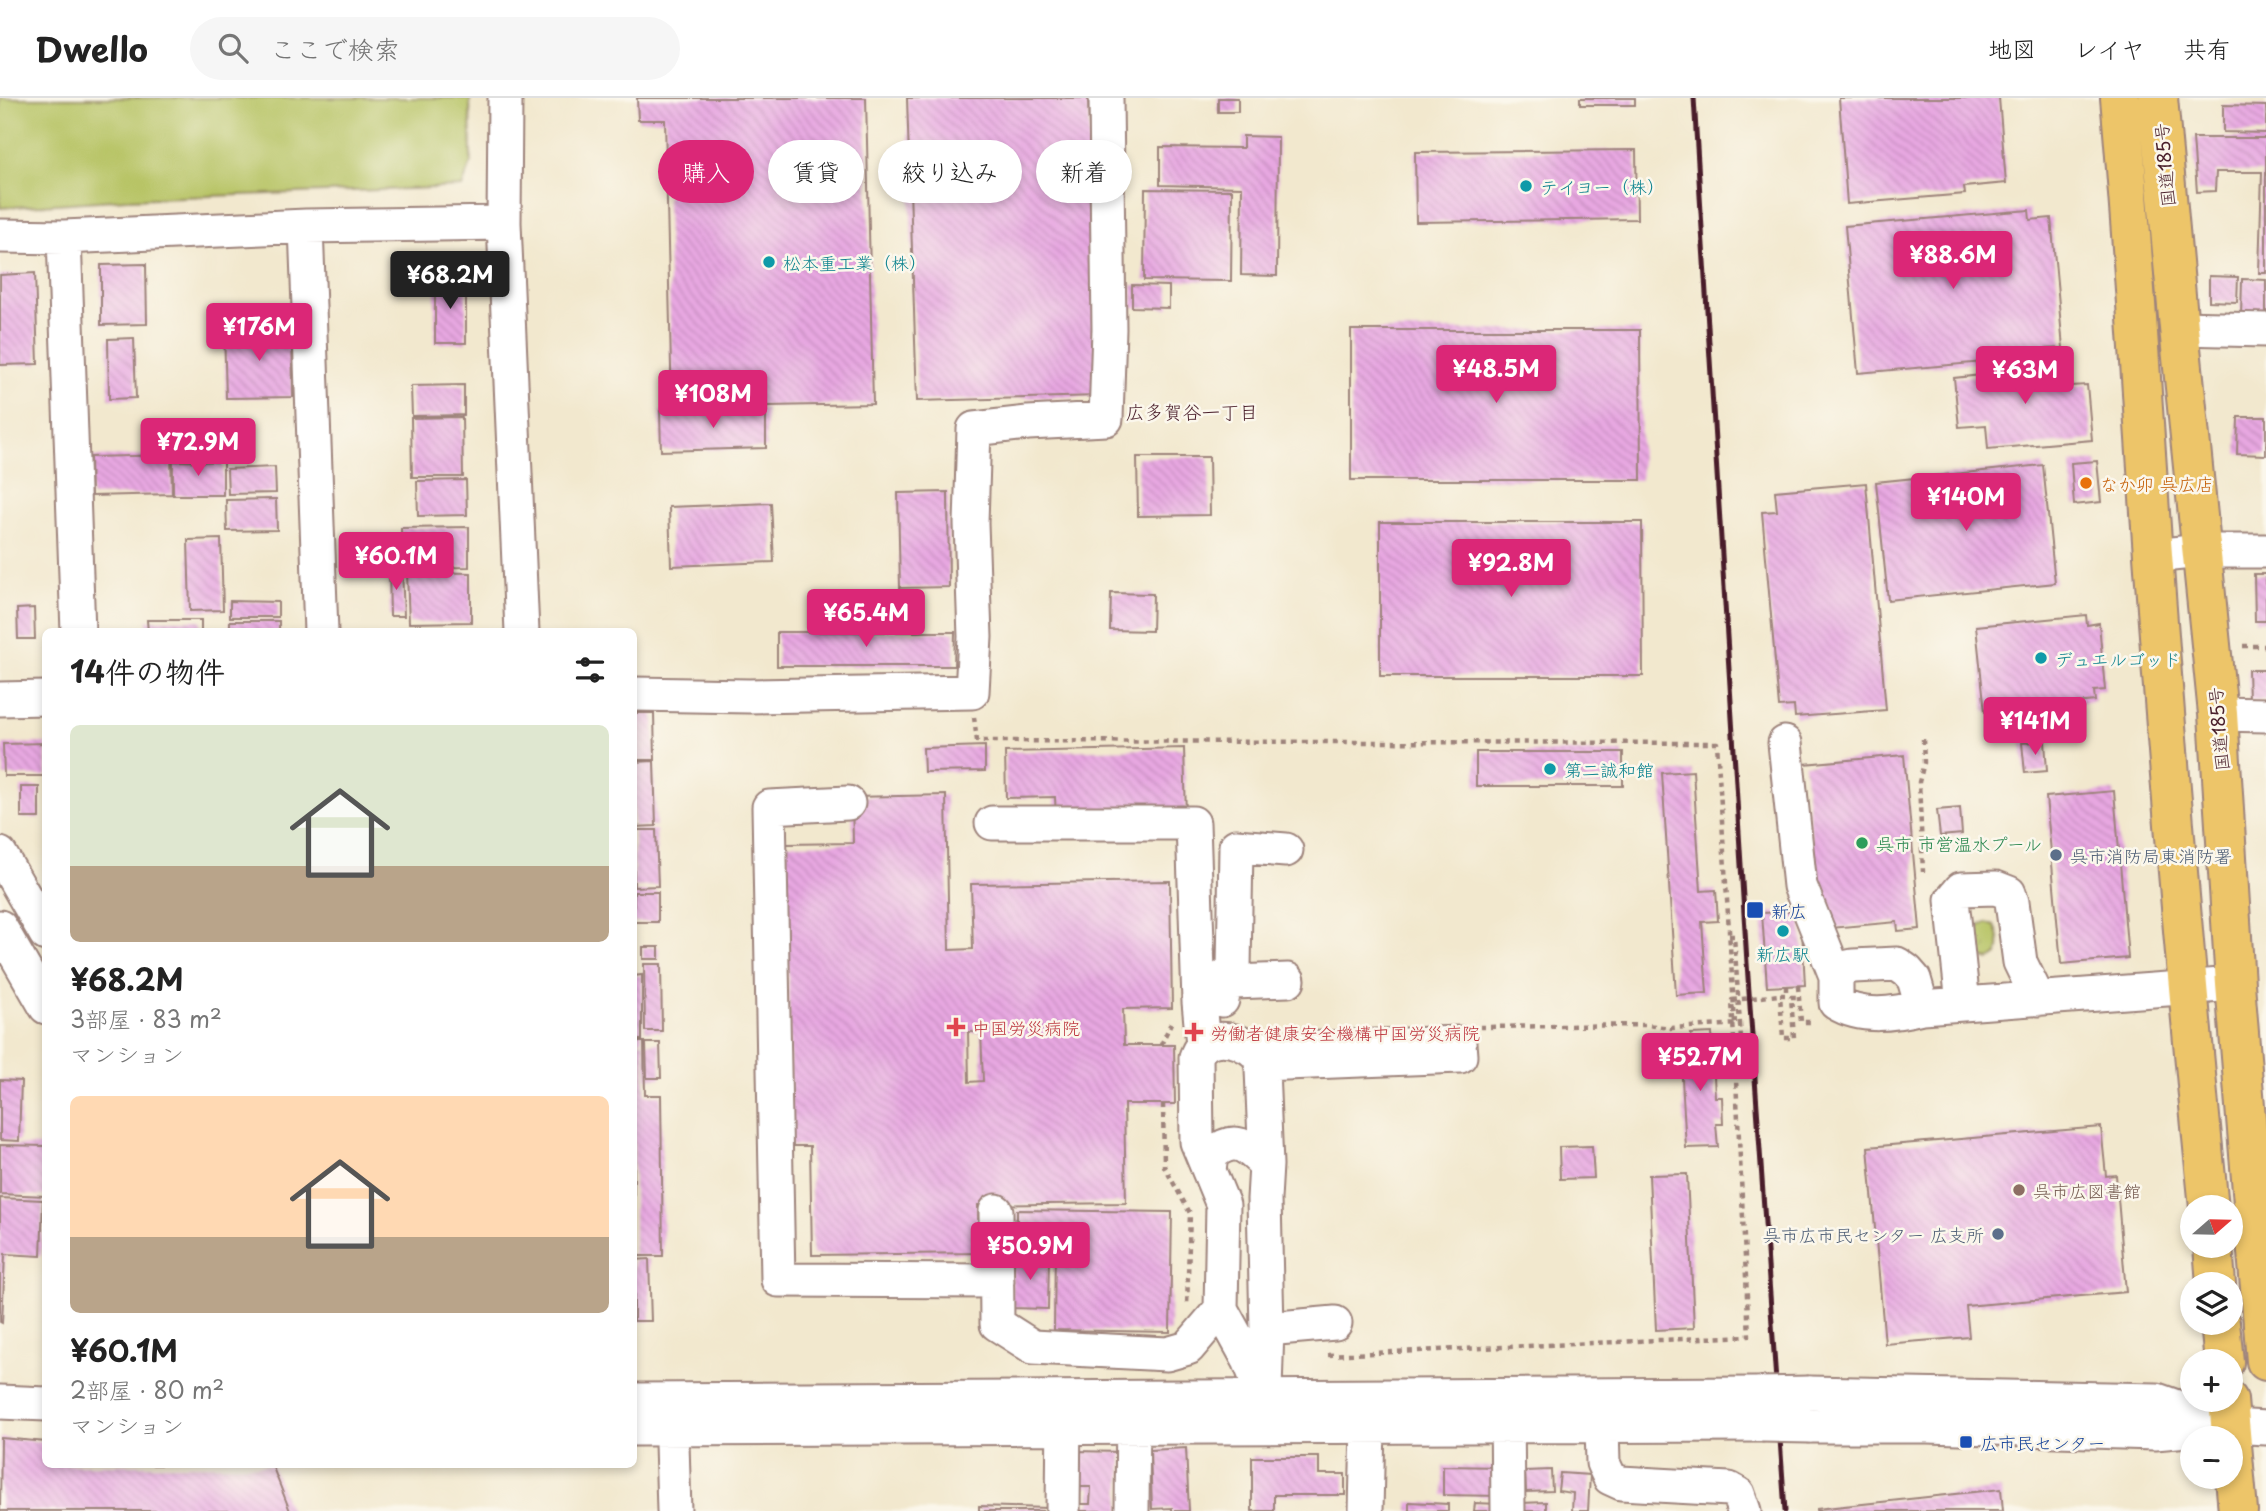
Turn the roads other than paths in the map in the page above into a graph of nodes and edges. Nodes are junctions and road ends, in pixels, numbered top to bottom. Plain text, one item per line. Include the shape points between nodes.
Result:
1 (505, 98) edge
2 (1106, 98) edge
3 (2120, 98) edge
4 (2158, 98) edge
5 (504, 223) junction
6 (306, 226) junction
7 (0, 236) edge
8 (64, 237) junction
9 (2179, 328) junction
10 (2266, 330) edge
11 (2201, 551) junction
12 (2266, 551) edge
13 (2153, 556) junction
14 (78, 628) edge
15 (321, 628) edge
16 (522, 628) edge
17 (637, 694) edge
18 (42, 698) edge
19 (0, 699) edge
20 (2218, 714) junction
21 (2266, 715) edge
22 (1785, 743) dead end
23 (848, 803) dead end
24 (992, 823) dead end
25 (1286, 850) dead end
26 (2, 861) edge
27 (0, 927) edge
28 (42, 927) edge
29 (1836, 976) junction
30 (1288, 980) dead end
31 (2235, 984) junction
32 (2186, 989) junction
33 (1199, 996) junction
34 (2038, 999) junction
35 (42, 1000) edge
36 (1964, 1004) junction
37 (1922, 1007) junction
38 (1233, 1049) junction
39 (1266, 1165) junction
40 (1209, 1170) junction
41 (2208, 1195) edge
42 (996, 1211) dead end
43 (2261, 1218) edge
44 (997, 1281) junction
45 (1221, 1309) junction
46 (1335, 1323) dead end
47 (1267, 1329) junction
48 (2266, 1361) edge
49 (637, 1401) edge
50 (0, 1402) edge
51 (42, 1404) edge
52 (1760, 1410) junction
53 (1507, 1411) junction
54 (1064, 1412) junction
55 (1133, 1412) junction
56 (1264, 1412) junction
57 (671, 1415) junction
58 (2242, 1418) edge
59 (1368, 1426) junction
60 (1602, 1426) junction
61 (637, 1428) edge
62 (674, 1511) edge
63 (1063, 1511) edge
64 (1132, 1511) edge
65 (1366, 1511) edge
66 (1508, 1511) edge
67 (1744, 1511) edge
68 (2238, 1511) edge

1 - 5 street
2 - 17 street via 1106,419 974,429 972,692
3 - 13 highway
4 - 9 highway, 国道185号
5 - 6 street
5 - 16 street
6 - 8 street
6 - 15 street
7 - 8 street
8 - 14 street
9 - 10 street
9 - 11 highway, 国道185号
11 - 12 street
11 - 13 street
11 - 20 highway, 国道185号
13 - 32 highway
18 - 19 street
20 - 21 street
20 - 31 highway, 国道185号
22 - 29 street via 1800,886
23 - 44 street via 769,807 778,1280
24 - 33 street via 1193,823
25 - 33 street via 1236,846 1234,969
26 - 28 street
27 - 35 street
29 - 37 street via 1836,1003 1849,1011 1892,1014
29 - 37 street via 1853,966 1897,964 1913,979
30 - 38 street via 1234,982 1224,989 1222,1016
31 - 32 street
31 - 43 highway, 国道185号
32 - 34 street
32 - 41 highway
33 - 38 street
34 - 36 street
34 - 36 street via 2020,962 2009,892 1961,889 1952,900
36 - 37 street
38 - 38 street via 1459,1043 1460,1056
38 - 39 street
38 - 40 street via 1196,1057 1197,1142
39 - 40 street via 1236,1143 1211,1155
39 - 47 street
40 - 45 street via 1223,1205
42 - 44 street
43 - 48 highway, 国道185号
44 - 45 street via 997,1324 1033,1347 1167,1354 1188,1348
45 - 56 street via 1249,1360
46 - 47 street
47 - 56 street
49 - 57 street
50 - 51 street
52 - 53 street
52 - 58 street, bridge via 2157,1400
52 - 60 street
53 - 56 street
53 - 59 street
53 - 60 street
53 - 66 street
54 - 55 street
54 - 57 street
54 - 63 street
55 - 56 street
55 - 64 street
56 - 59 street
57 - 61 street
57 - 62 street
58 - 68 highway
59 - 65 street
60 - 67 street via 1603,1463 1610,1478 1621,1483 1729,1489 1738,1494

